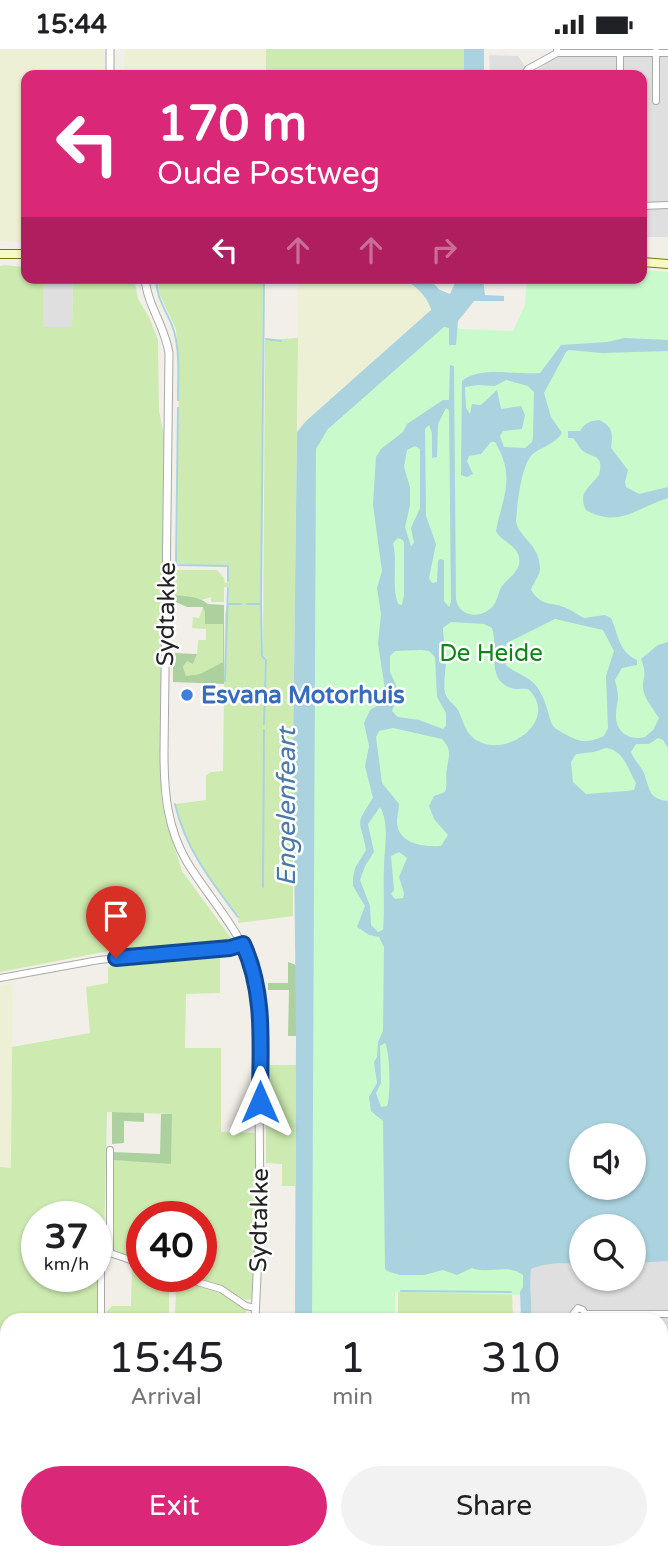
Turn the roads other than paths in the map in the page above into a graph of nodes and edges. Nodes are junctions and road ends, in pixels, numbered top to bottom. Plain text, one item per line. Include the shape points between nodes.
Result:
1 (110, 49) edge
2 (557, 51) edge
3 (656, 51) edge
4 (620, 53) junction
5 (668, 53) edge
6 (110, 70) edge
7 (527, 70) edge
8 (620, 70) edge
9 (656, 101) dead end
10 (668, 205) edge
11 (647, 206) edge
12 (0, 254) edge
13 (21, 254) edge
14 (647, 262) edge
15 (668, 264) edge
16 (145, 284) edge
17 (243, 944) junction
18 (0, 978) edge
19 (110, 1150) dead end
20 (110, 1201) edge
21 (217, 1288) edge
22 (101, 1292) edge
23 (256, 1308) junction
24 (101, 1313) edge
25 (256, 1313) edge

1 - 6 street
2 - 4 street
2 - 7 street
3 - 4 street
3 - 5 street
3 - 9 street
4 - 8 street
10 - 11 street
12 - 13 main road
14 - 15 main road
16 - 17 street, Sydtakke via 169,353 166,803 187,862
17 - 18 street via 99,960
17 - 23 street, Sydtakke via 255,974 260,1015
19 - 20 street
21 - 23 street, Sydtakke
22 - 24 street
23 - 25 street, Sydtakke

